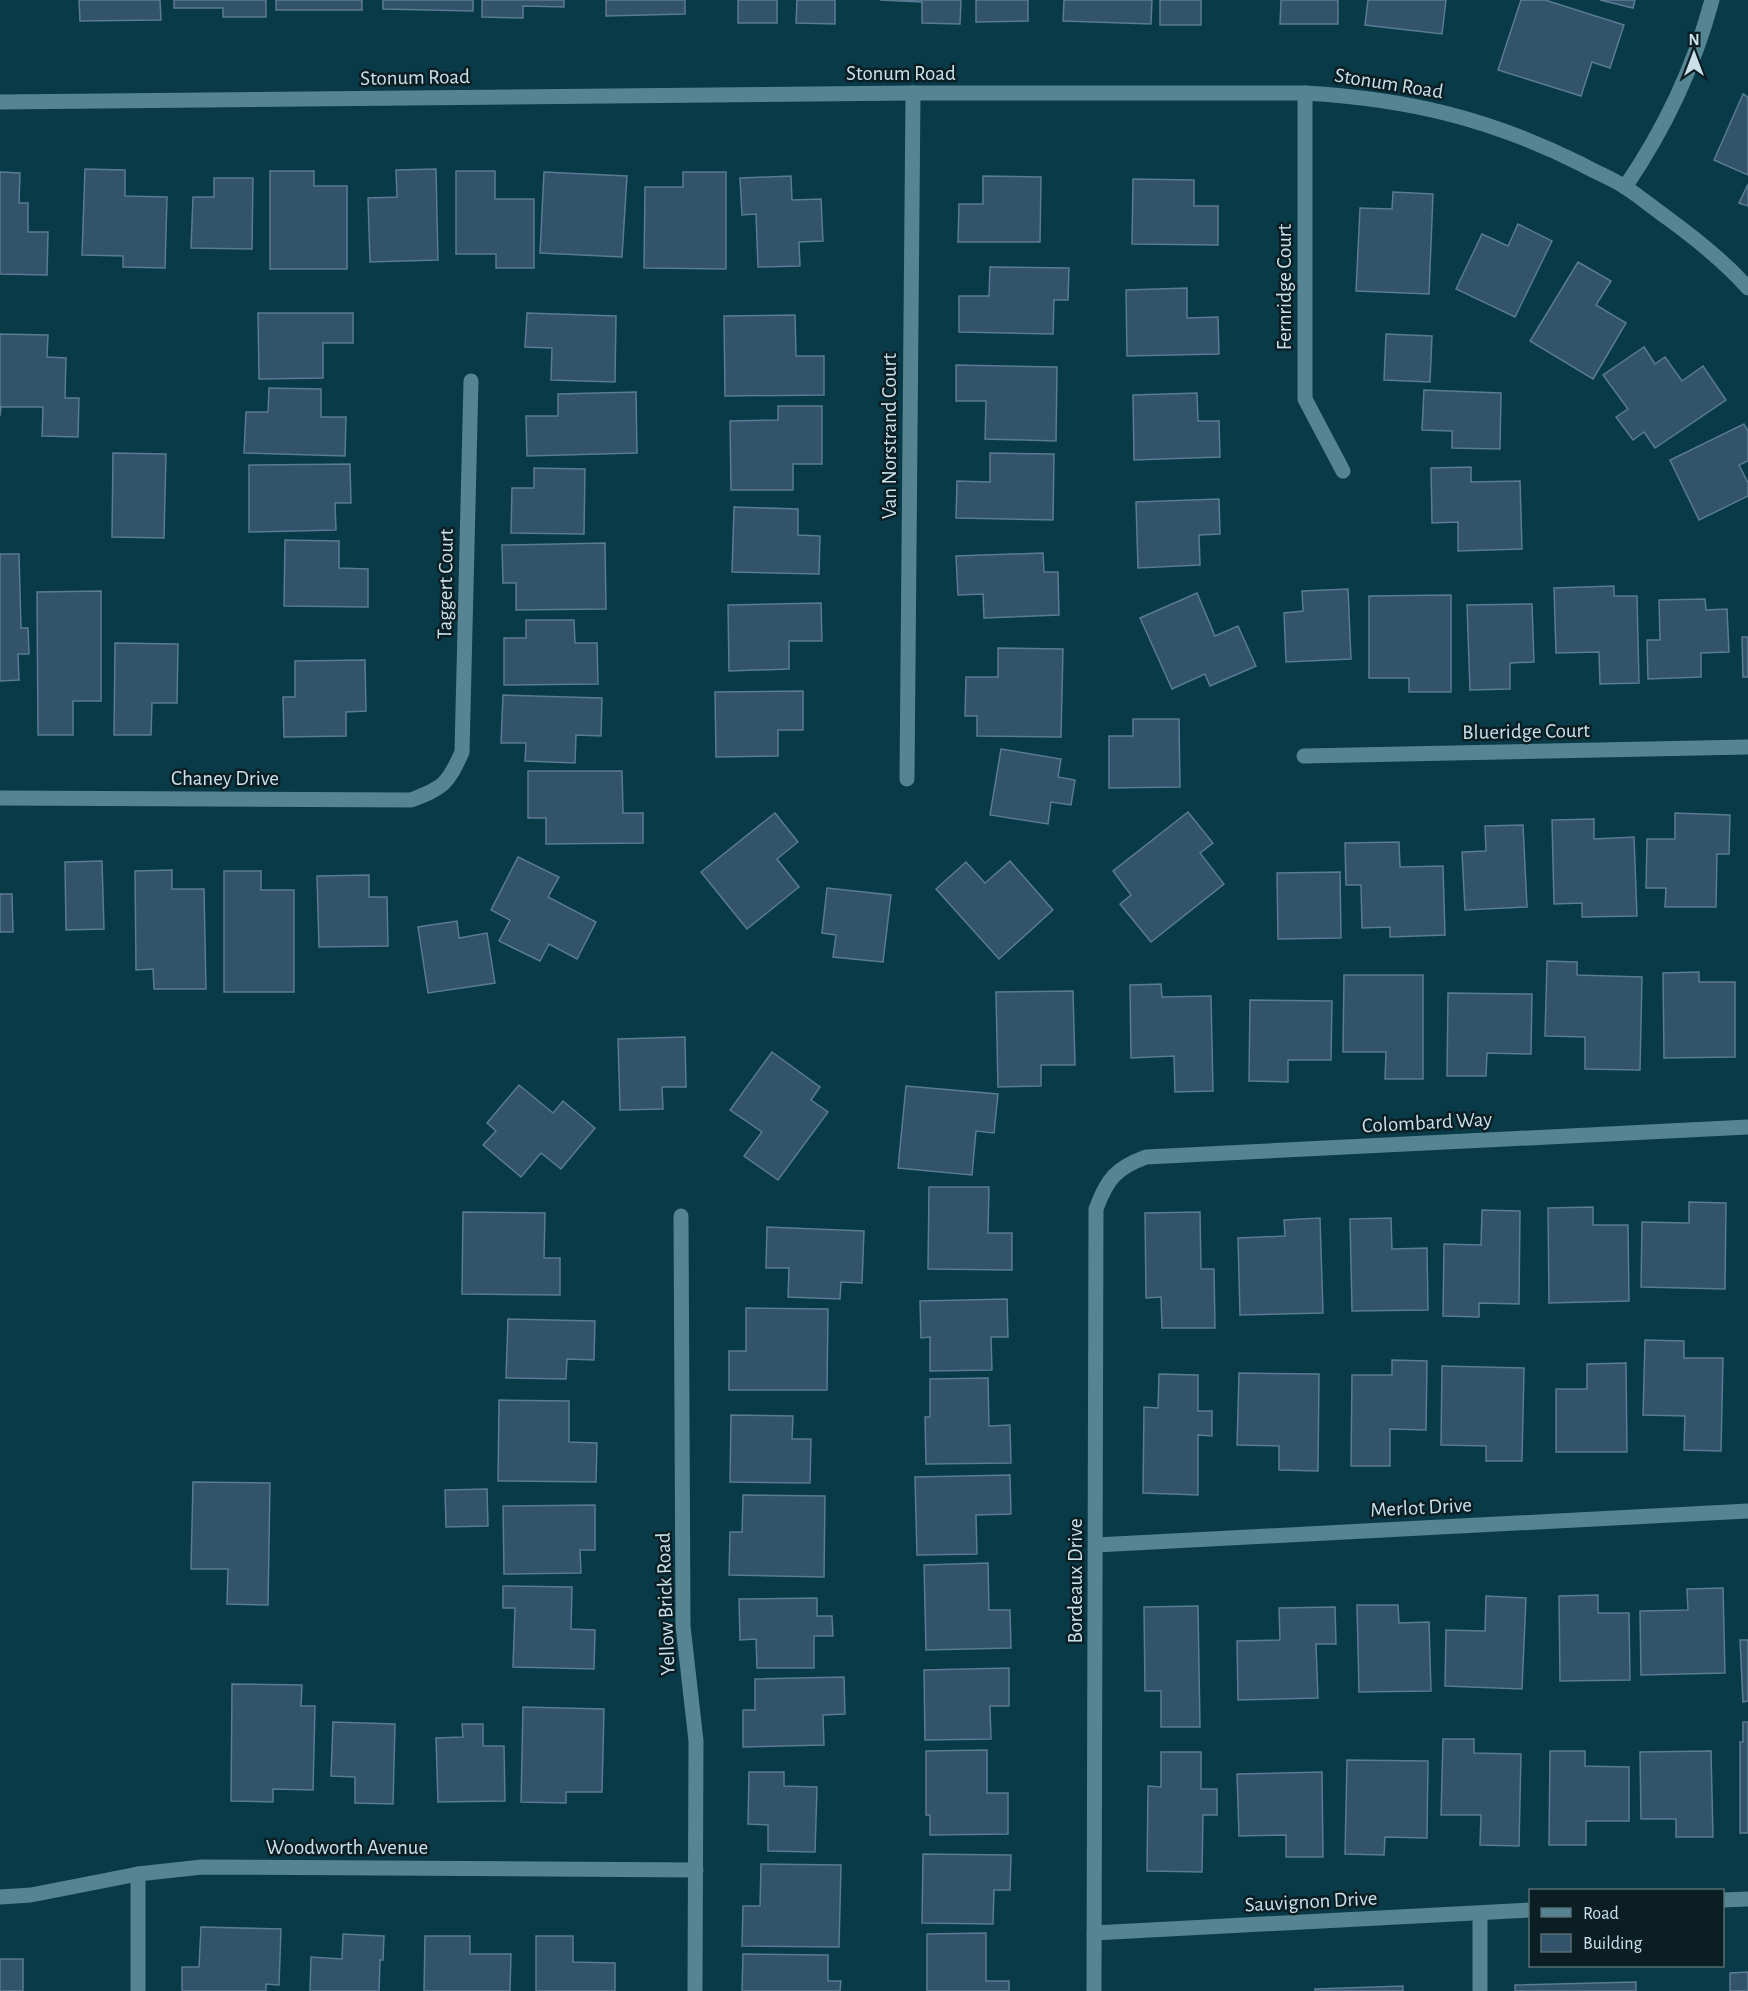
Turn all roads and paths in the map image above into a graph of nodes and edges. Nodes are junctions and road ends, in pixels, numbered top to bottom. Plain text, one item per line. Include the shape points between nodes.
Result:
1 (1712, 0) edge
2 (913, 93) junction
3 (1305, 93) junction
4 (0, 102) edge
5 (1625, 187) junction
6 (1748, 288) edge
7 (471, 381) dead end
8 (1342, 471) dead end
9 (1748, 747) edge
10 (1304, 756) dead end
11 (907, 779) dead end
12 (445, 783) joint
13 (0, 798) edge
14 (1748, 1127) edge
15 (1113, 1174) joint
16 (681, 1216) dead end
17 (1748, 1510) edge
18 (1096, 1545) junction
19 (696, 1870) junction
20 (138, 1874) junction
21 (0, 1897) edge
22 (1748, 1899) edge
23 (1724, 1900) edge
24 (1529, 1911) edge
25 (1480, 1913) junction
26 (1094, 1933) junction
27 (138, 1991) edge
28 (695, 1991) edge
29 (1094, 1991) edge
30 (1480, 1991) edge

1 - 5 street via 1704,33 1681,90
2 - 3 street, Stonum Road
2 - 4 street, Stonum Road
2 - 11 street, Van Norstrand Court
3 - 5 street, Stonum Road via 1402,103 1477,121 1539,143
3 - 8 street, Fernridge Court via 1305,399
5 - 6 street, Stonum Road via 1697,240
7 - 12 street, Taggert Court via 462,752
9 - 10 street, Blueridge Court
12 - 13 street, Chaney Drive via 411,800
14 - 15 street, Colombard Way via 1146,1156
15 - 18 street, Bordeaux Drive via 1096,1209
16 - 19 street, Yellow Brick Road via 683,1626 696,1741
17 - 18 street, Merlot Drive
18 - 26 street, Bordeaux Drive
19 - 20 street, Woodworth Avenue via 202,1867
19 - 28 street, Yellow Brick Road
20 - 21 street, Woodworth Avenue
20 - 27 street
22 - 23 street
24 - 25 street, Sauvignon Drive
25 - 26 street, Sauvignon Drive
25 - 30 street
26 - 29 street, Bordeaux Drive

